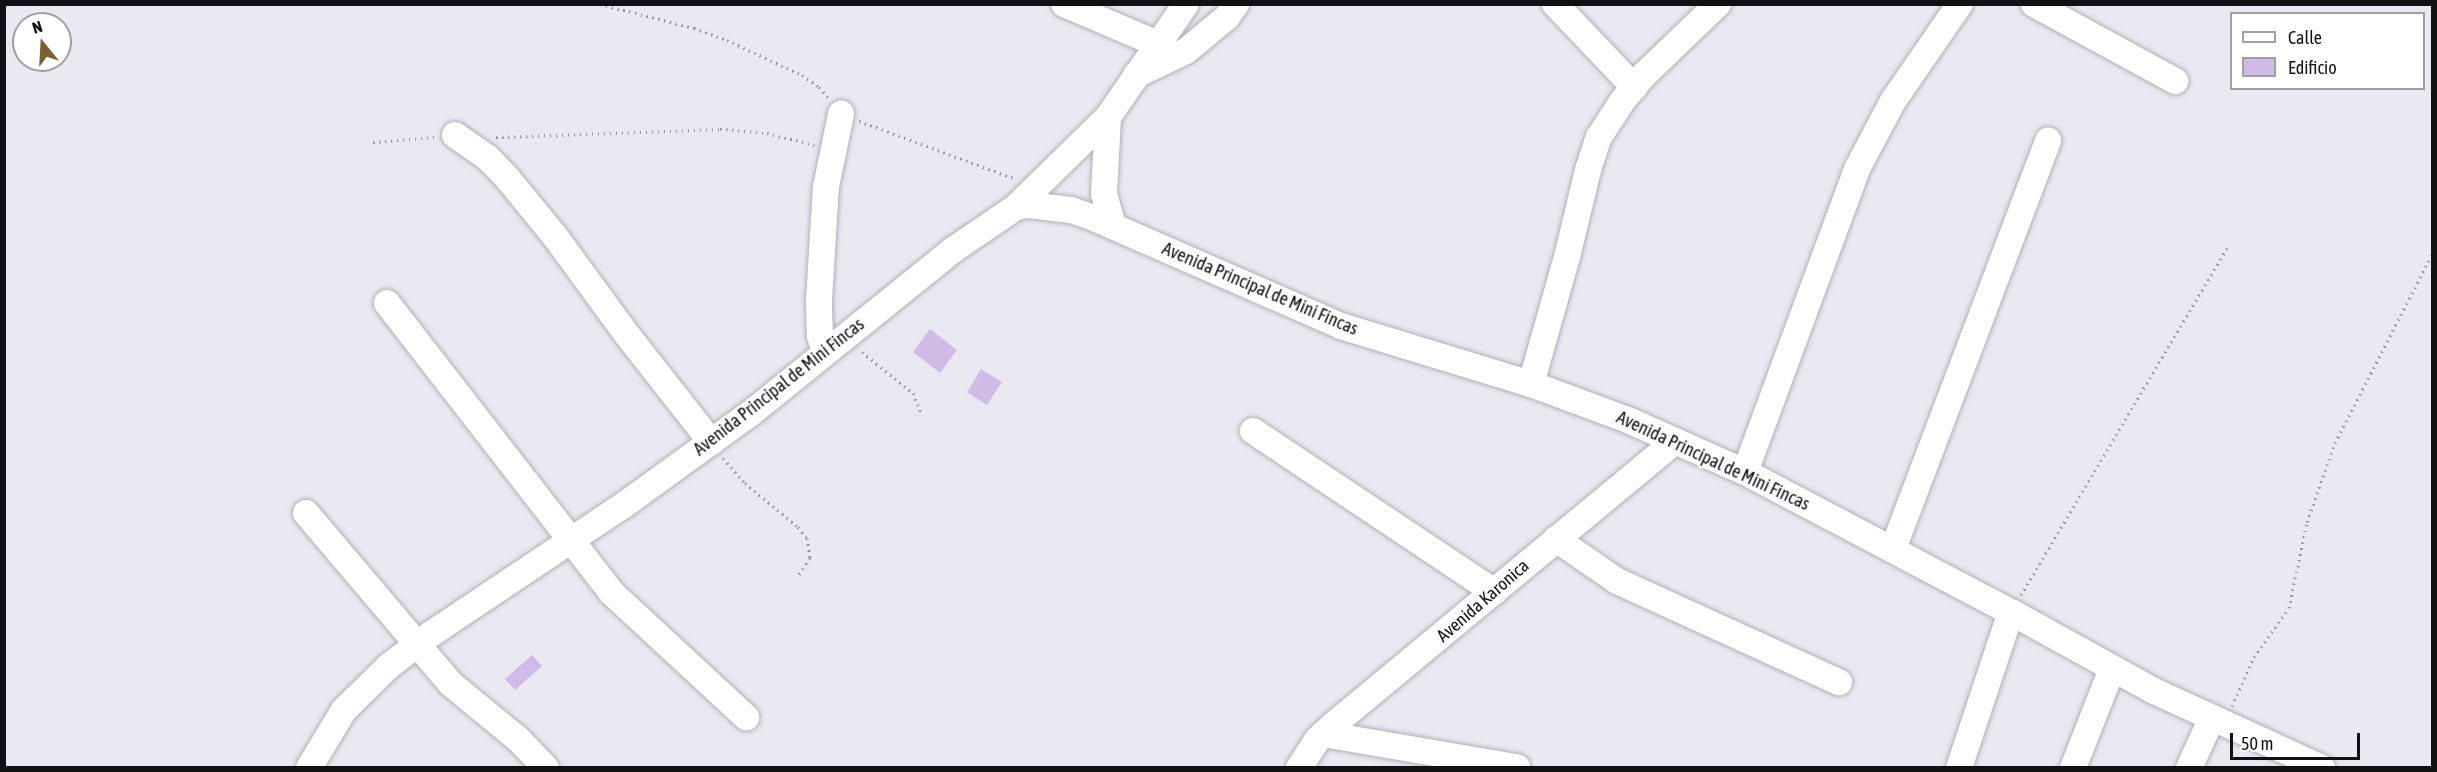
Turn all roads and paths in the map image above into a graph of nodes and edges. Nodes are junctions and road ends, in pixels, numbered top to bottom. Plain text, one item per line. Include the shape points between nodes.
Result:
1 (600, 4) edge
2 (1064, 4) edge
3 (1186, 4) edge
4 (1236, 4) edge
5 (1555, 4) edge
6 (1718, 4) edge
7 (1960, 4) edge
8 (2034, 4) edge
9 (1158, 44) junction
10 (1136, 75) junction
11 (2175, 81) dead end
12 (1634, 87) junction
13 (841, 114) junction
14 (1108, 117) junction
15 (454, 135) joint
16 (488, 136) dead end
17 (2048, 140) dead end
18 (373, 142) dead end
19 (834, 149) junction
20 (1037, 186) junction
21 (1016, 207) junction
22 (1113, 226) junction
23 (2229, 247) dead end
24 (2433, 254) edge
25 (387, 303) dead end
26 (834, 345) junction
27 (1531, 384) junction
28 (922, 415) dead end
29 (1253, 430) dead end
30 (1675, 441) junction
31 (711, 442) junction
32 (1745, 472) junction
33 (306, 513) dead end
34 (1556, 539) junction
35 (571, 540) junction
36 (1893, 549) junction
37 (796, 578) dead end
38 (1494, 592) junction
39 (2011, 612) junction
40 (416, 645) junction
41 (2112, 669) junction
42 (1839, 682) dead end
43 (746, 717) dead end
44 (2218, 721) junction
45 (1323, 734) junction
46 (1517, 767) edge
47 (2318, 767) edge
48 (309, 768) edge
49 (546, 768) edge
50 (1299, 768) edge
51 (1959, 768) edge
52 (2073, 768) edge
53 (2189, 768) edge

1 - 13 path via 694,28 736,44 802,75 819,87
2 - 9 street
3 - 9 street
4 - 10 street via 1227,17 1186,51
5 - 12 street
6 - 12 street
7 - 32 street via 1893,101 1857,169
8 - 11 street
9 - 10 street
10 - 14 street
12 - 27 street via 1599,137
13 - 19 street
13 - 20 path
14 - 20 street
14 - 22 street via 1104,194
15 - 18 path
15 - 31 street via 488,157 508,179
16 - 19 path via 529,138 720,129 767,133
17 - 36 street
19 - 26 street via 826,187 819,300 820,336
20 - 21 street
21 - 22 street, Avenida Principal de Mini Fincas via 1059,208
21 - 26 street, Avenida Principal de Mini Fincas via 953,250
22 - 27 street, Avenida Principal de Mini Fincas via 1341,326
23 - 39 path
24 - 44 path via 2335,442 2307,522 2289,608 2254,657
25 - 35 street
26 - 28 path via 913,393
26 - 31 street, Avenida Principal de Mini Fincas
27 - 30 street, Avenida Principal de Mini Fincas
29 - 38 street
30 - 32 street, Avenida Principal de Mini Fincas
30 - 34 street, Avenida Karonica
31 - 35 street, Avenida Principal de Mini Fincas
31 - 37 path via 745,483 807,538 810,558
32 - 36 street, Avenida Principal de Mini Fincas
33 - 40 street
34 - 38 street, Avenida Karonica
34 - 42 street via 1617,581
35 - 40 street, Avenida Principal de Mini Fincas
35 - 43 street via 612,593
36 - 39 street, Avenida Principal de Mini Fincas
38 - 45 street, Avenida Karonica
39 - 41 street, Avenida Principal de Mini Fincas
39 - 51 street
40 - 48 street, Avenida Principal de Mini Fincas via 344,710
40 - 49 street via 451,684 518,739
41 - 44 street, Avenida Principal de Mini Fincas
41 - 52 street
44 - 47 street, Avenida Principal de Mini Fincas
44 - 53 street
45 - 46 street
45 - 50 street, Avenida Karonica

